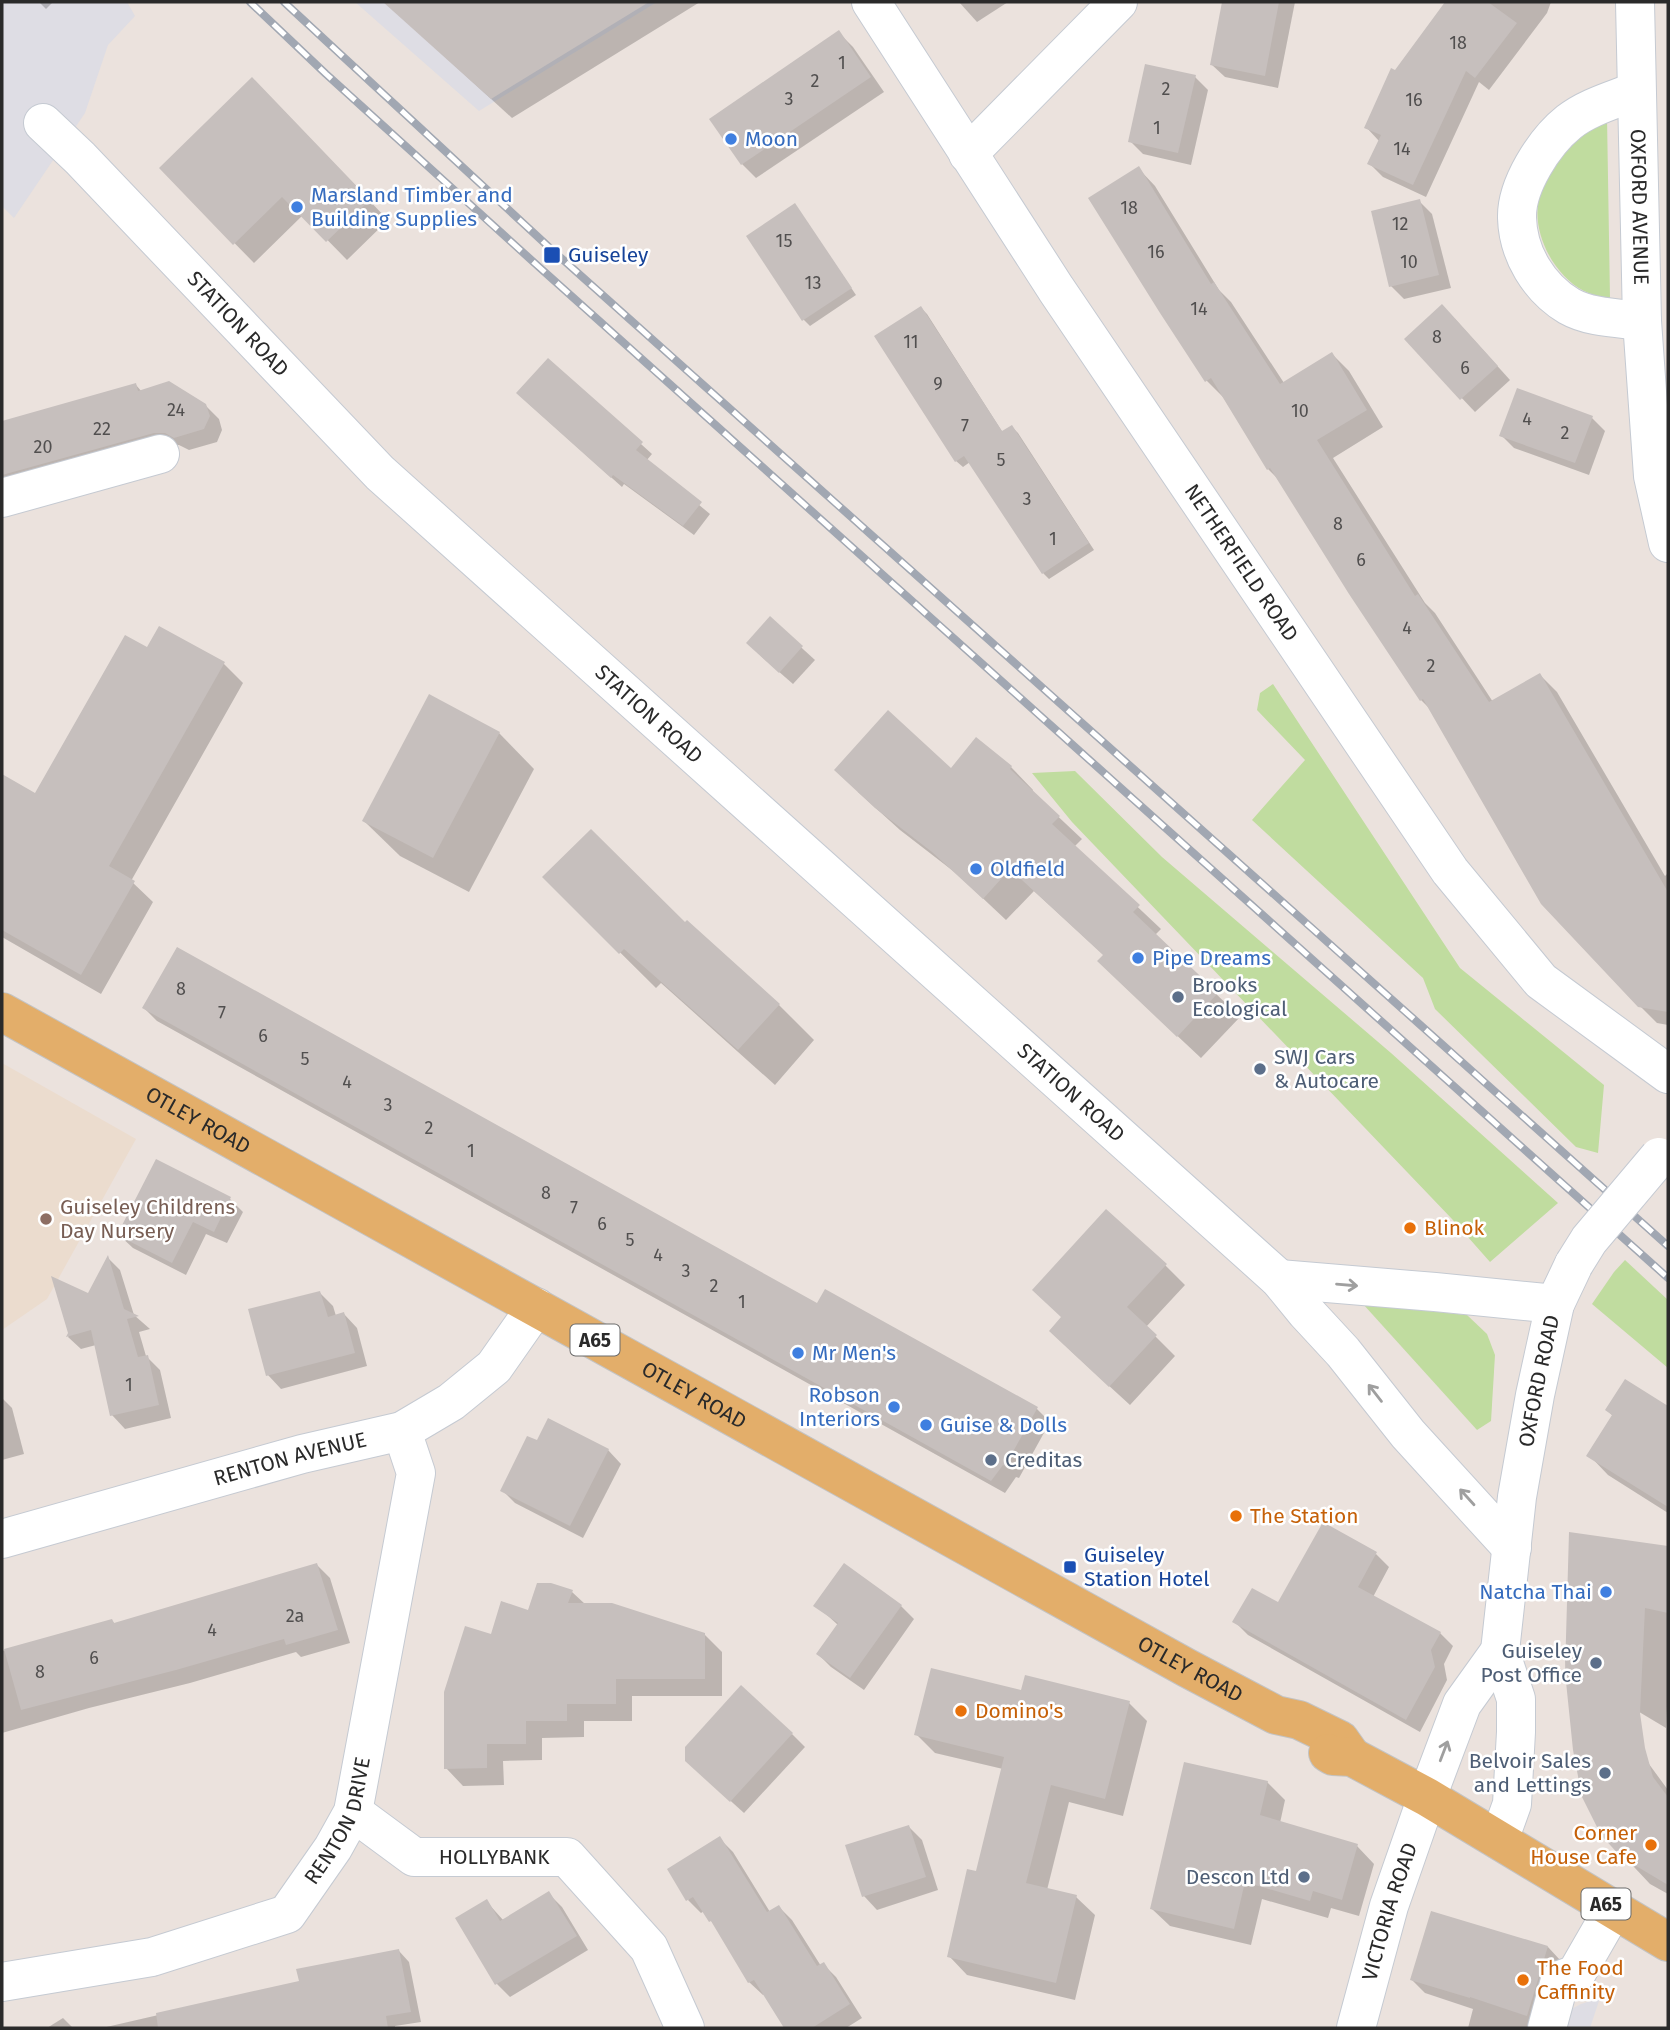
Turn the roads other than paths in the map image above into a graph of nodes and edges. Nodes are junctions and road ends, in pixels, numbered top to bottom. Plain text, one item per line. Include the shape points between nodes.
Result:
1 (871, 2) edge
2 (1118, 2) edge
3 (1635, 2) edge
4 (1636, 91) junction
5 (43, 123) dead end
6 (968, 154) junction
7 (1642, 321) junction
8 (160, 454) dead end
9 (2, 498) edge
10 (1668, 542) edge
11 (2, 1012) edge
12 (1668, 1074) edge
13 (1664, 1152) edge
14 (1279, 1279) junction
15 (1555, 1304) junction
16 (536, 1307) junction
17 (402, 1431) junction
18 (2, 1539) edge
19 (1512, 1548) junction
20 (1500, 1651) junction
21 (1427, 1797) junction
22 (353, 1812) junction
23 (1500, 1840) junction
24 (1614, 1909) junction
25 (1668, 1942) edge
26 (1576, 1974) junction
27 (2, 1982) edge
28 (685, 2028) edge
29 (1356, 2028) edge
30 (1546, 2028) edge
31 (1574, 2028) edge

1 - 6 street, NETHERFIELD ROAD
2 - 6 street
3 - 4 street, OXFORD AVENUE
4 - 7 street, OXFORD AVENUE
4 - 7 street, OXFORD AVENUE via 1586,112 1556,135 1532,167 1517,218 1530,267 1560,300 1585,313
5 - 14 street, STATION ROAD via 380,473
6 - 12 street, NETHERFIELD ROAD via 1450,871 1541,981
7 - 10 street, OXFORD AVENUE via 1653,476
8 - 9 street
11 - 16 main road, OTLEY ROAD / A65
13 - 15 street, OXFORD ROAD, bridge via 1588,1240
14 -> 15 street
19 -> 14 street, STATION ROAD via 1408,1434
15 - 19 street, OXFORD ROAD via 1517,1497
16 - 17 street, RENTON AVENUE via 494,1367 451,1402
16 - 21 main road, OTLEY ROAD / A65 via 1276,1716 1292,1733 1333,1756 1352,1757
17 - 18 street, RENTON AVENUE via 302,1454
17 - 22 street, RENTON DRIVE via 416,1474
19 - 20 street, OXFORD ROAD
21 -> 20 street, OXFORD ROAD via 1462,1704
20 - 23 street, OXFORD ROAD via 1516,1699 1512,1804
21 - 23 main road, OTLEY ROAD / A65
21 - 29 street, VICTORIA ROAD via 1389,1906
22 - 27 street, RENTON DRIVE via 288,1914 152,1957
22 - 28 street, HOLLYBANK via 414,1857 567,1857 649,1948
23 - 24 main road, OTLEY ROAD / A65
24 - 25 main road, OTLEY ROAD / A65
24 - 26 street
26 - 30 street via 1560,1980
26 - 31 street via 1585,1989

